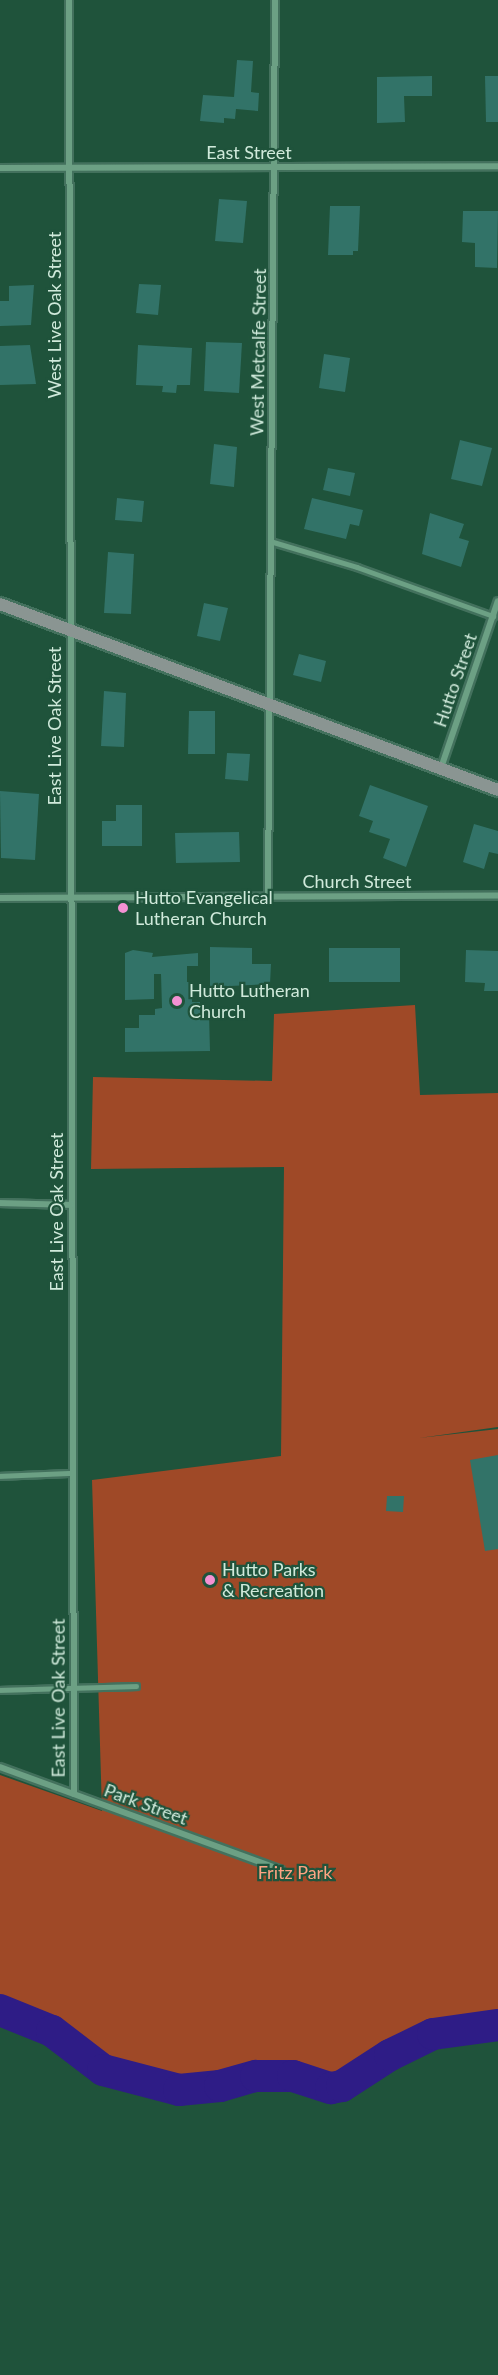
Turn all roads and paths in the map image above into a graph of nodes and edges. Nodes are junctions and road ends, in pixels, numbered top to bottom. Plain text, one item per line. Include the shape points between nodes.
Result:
1 (69, 0) edge
2 (275, 0) edge
3 (498, 166) edge
4 (69, 167) junction
5 (276, 167) junction
6 (0, 168) edge
7 (270, 541) junction
8 (498, 601) edge
9 (0, 604) edge
10 (493, 616) junction
11 (68, 630) junction
12 (267, 704) junction
13 (441, 768) junction
14 (498, 790) edge
15 (498, 895) edge
16 (268, 896) junction
17 (0, 898) edge
18 (69, 899) junction
19 (0, 1203) edge
20 (71, 1205) junction
21 (72, 1473) junction
22 (0, 1476) edge
23 (73, 1686) junction
24 (136, 1686) dead end
25 (0, 1690) edge
26 (0, 1767) edge
27 (74, 1794) junction
28 (281, 1870) dead end

1 - 4 street, West Live Oak Street
2 - 5 street, West Metcalfe Street
3 - 5 street, East Street
4 - 5 street, East Street
4 - 6 street, East Street
4 - 11 street, West Live Oak Street
5 - 7 street, West Metcalfe Street
7 - 10 lane via 357,567
7 - 12 street, West Metcalfe Street
8 - 10 street, Hutto Street
9 - 11 main road
10 - 13 street, Hutto Street
11 - 12 main road
11 - 18 street, East Live Oak Street
12 - 13 main road
12 - 16 street, West Metcalfe Street
13 - 14 main road
15 - 16 street, Church Street
16 - 18 street, Church Street
17 - 18 street, Church Street
18 - 20 street, East Live Oak Street
19 - 20 street
20 - 21 street, East Live Oak Street
21 - 22 lane
21 - 23 street, East Live Oak Street
23 - 24 lane
23 - 25 lane
23 - 27 street, East Live Oak Street
26 - 27 street, Park Street
27 - 28 street, Park Street

